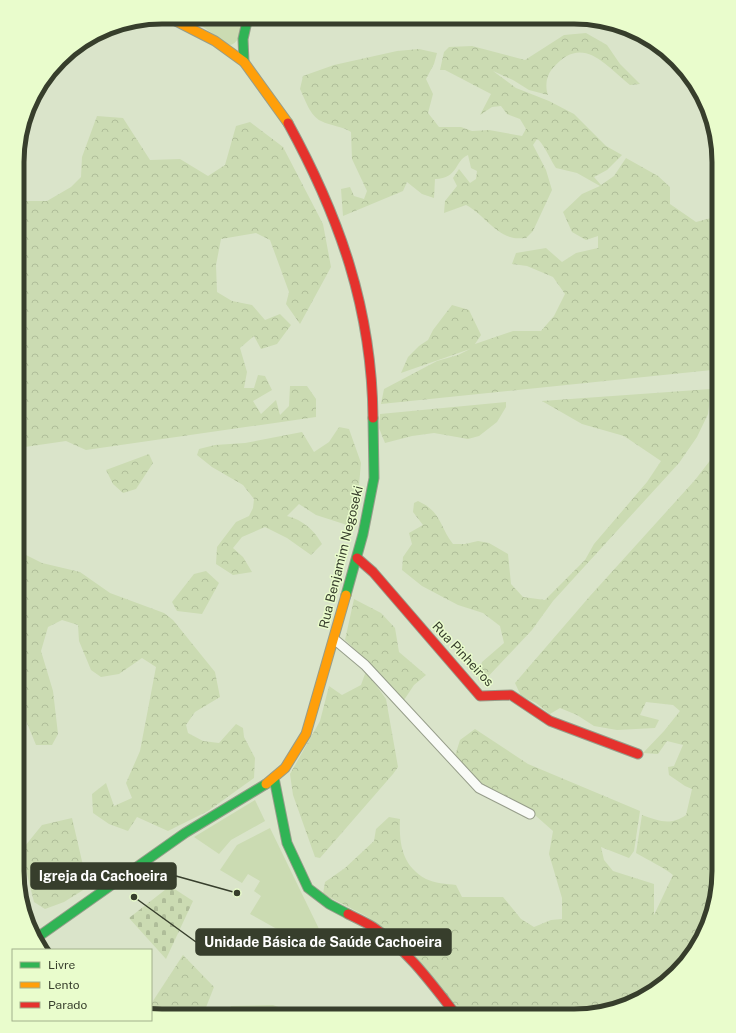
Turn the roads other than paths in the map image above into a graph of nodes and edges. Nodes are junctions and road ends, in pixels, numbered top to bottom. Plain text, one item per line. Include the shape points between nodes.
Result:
1 (182, 24) edge
2 (246, 24) edge
3 (244, 62) junction
4 (357, 558) junction
5 (334, 640) junction
6 (638, 754) dead end
7 (274, 778) junction
8 (530, 814) dead end
9 (40, 935) edge
10 (451, 1009) edge

1 - 3 main road, Rua Benjamim Negoseki via 215,41
2 - 3 main road via 242,49
3 - 4 main road, Rua Benjamim Negoseki via 285,117 312,167 344,244 361,303 371,366 375,450 371,499
4 - 5 main road, Rua Benjamim Negoseki
4 - 6 main road, Rua Pinheiros via 373,572 480,696 486,698 512,695 550,721
5 - 7 main road, Rua Benjamim Negoseki via 306,734 294,756
5 - 8 street via 365,665 479,788
7 - 9 main road, Rua Benjamim Negoseki via 185,833
7 - 10 main road via 287,842 308,888 329,904 368,924 396,946 420,969

